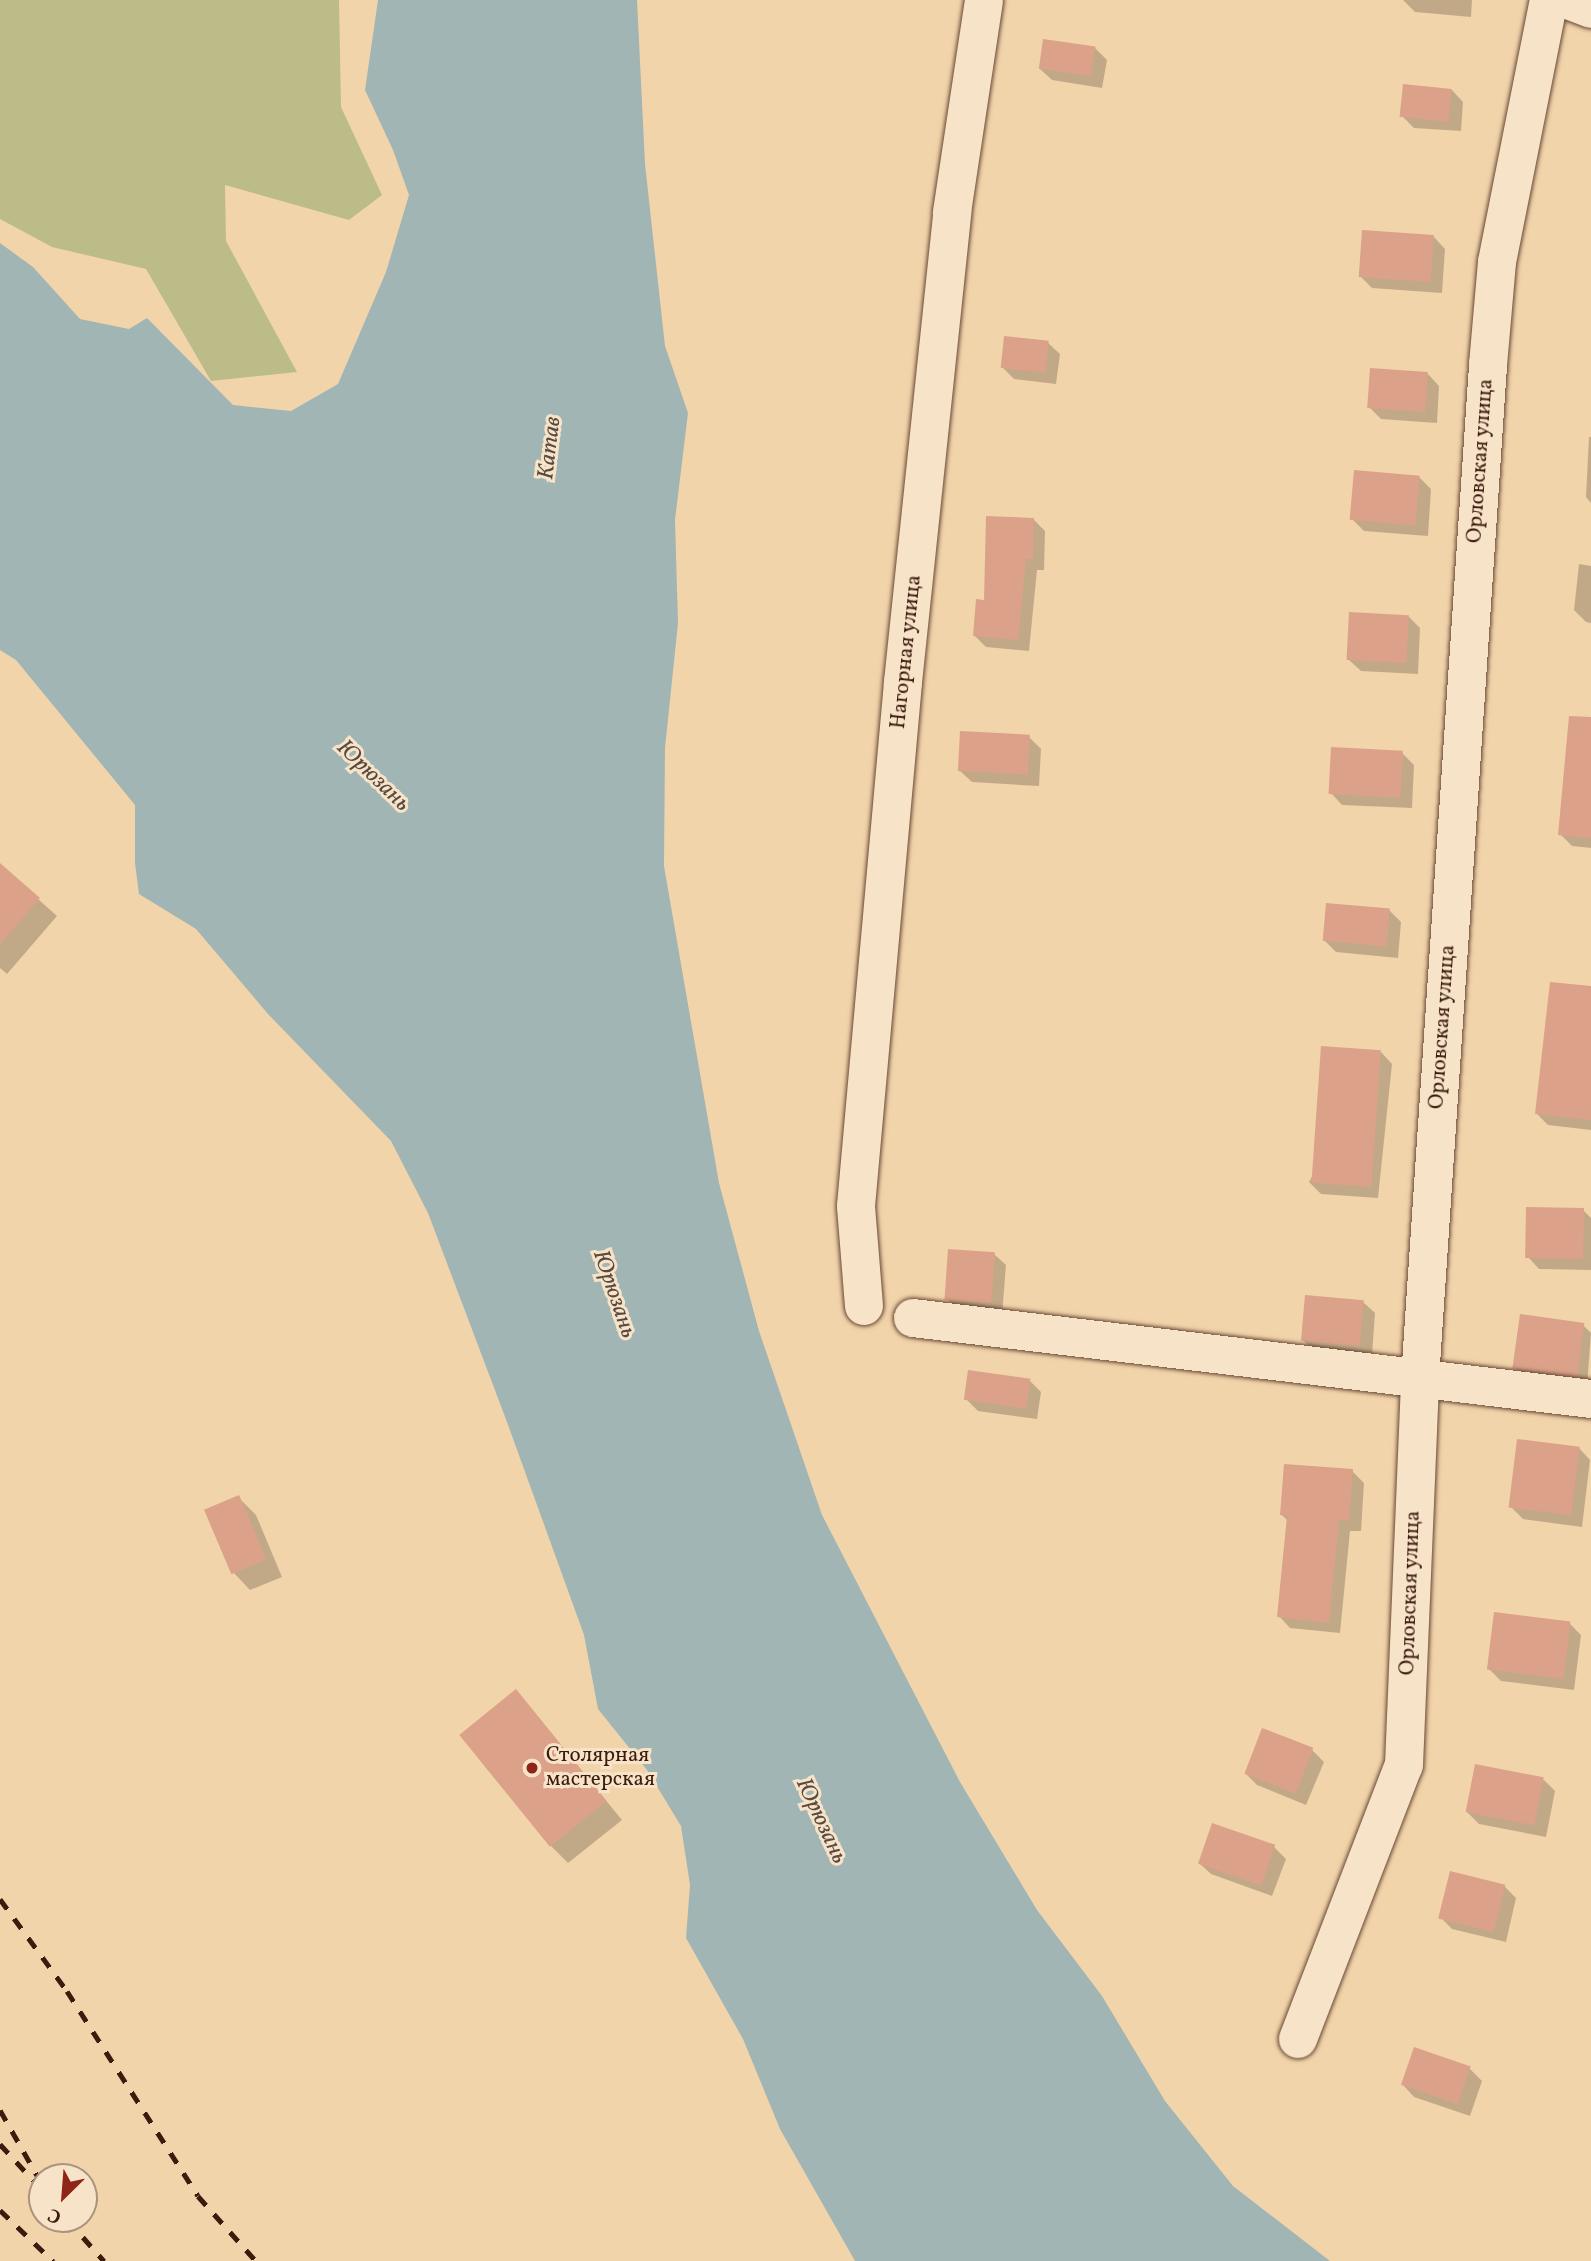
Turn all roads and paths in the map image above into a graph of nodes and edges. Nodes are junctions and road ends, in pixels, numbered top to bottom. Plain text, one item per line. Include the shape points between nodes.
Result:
1 (984, 0) edge
2 (1549, 0) edge
3 (1568, 0) edge
4 (1591, 9) edge
5 (864, 1306) dead end
6 (913, 1318) dead end
7 (1420, 1379) junction
8 (1591, 1398) edge
9 (1298, 2039) dead end

1 - 5 street, Нагорная улица via 952,212 899,724 856,1206
2 - 7 street, Орловская улица via 1497,262
3 - 4 street
6 - 7 street
7 - 8 street
7 - 9 street, Орловская улица via 1404,1765

